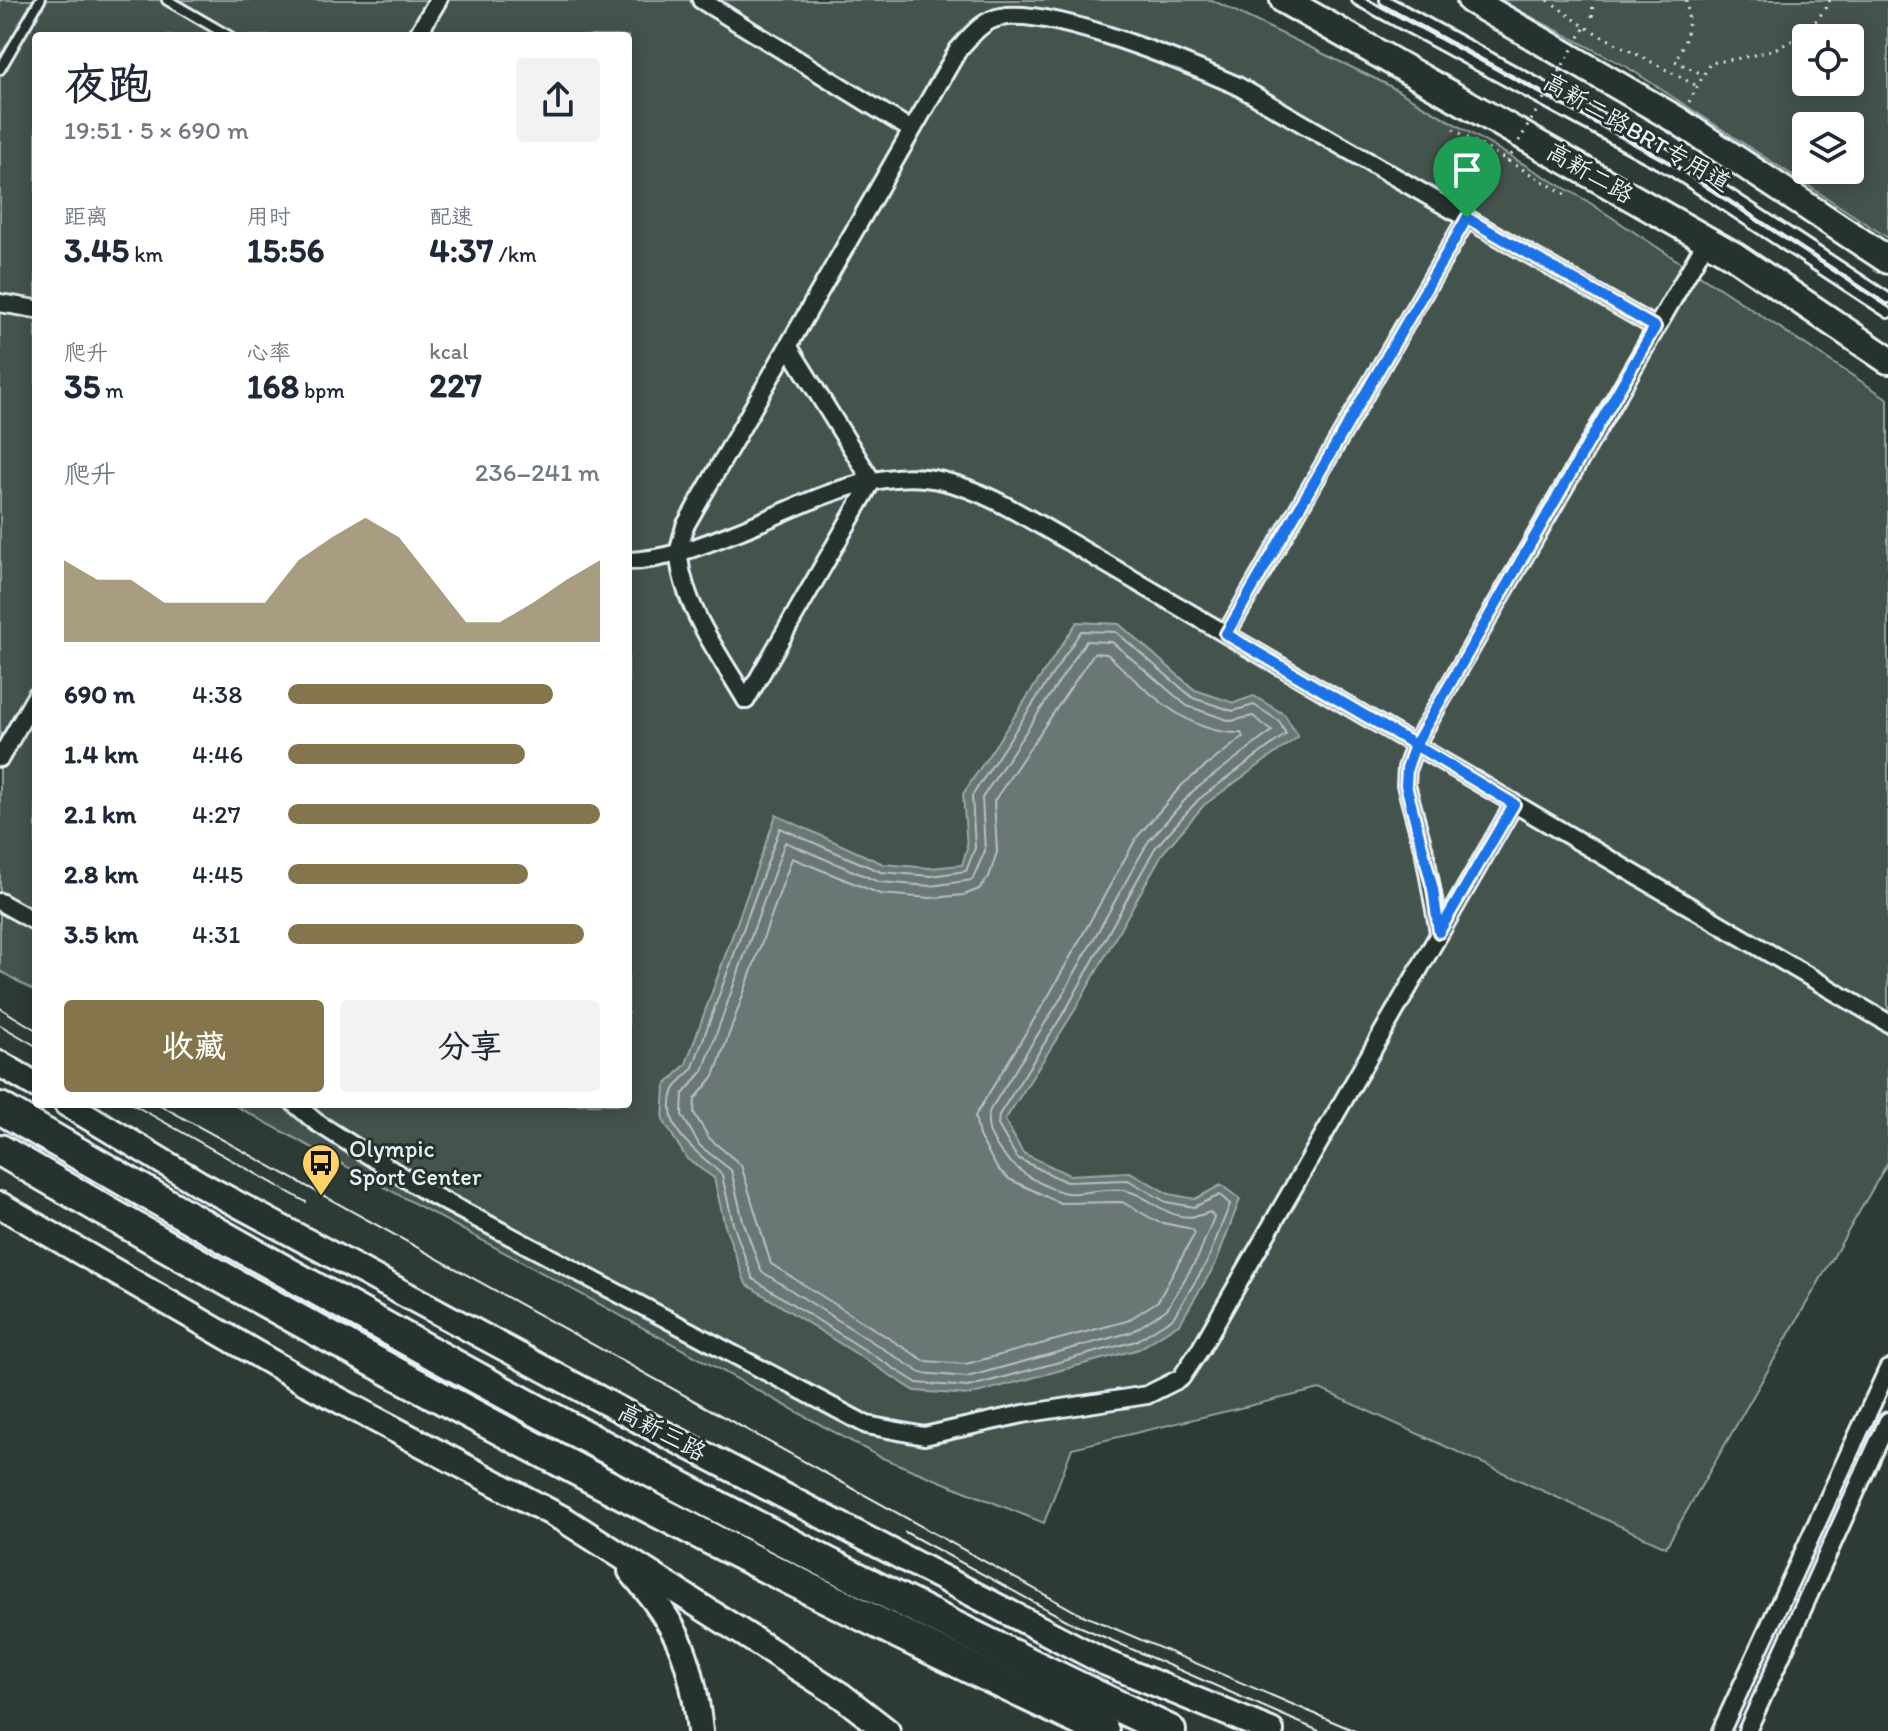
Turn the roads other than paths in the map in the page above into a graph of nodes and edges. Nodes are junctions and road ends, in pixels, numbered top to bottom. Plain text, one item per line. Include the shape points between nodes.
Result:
1 (40, 0) edge
2 (167, 0) edge
3 (438, 0) edge
4 (701, 0) edge
5 (1284, 0) edge
6 (1357, 0) edge
7 (1385, 0) edge
8 (1471, 0) edge
9 (222, 32) edge
10 (419, 32) edge
11 (0, 69) edge
12 (910, 129) junction
13 (1467, 218) junction
14 (1707, 240) junction
15 (1888, 260) edge
16 (1888, 298) edge
17 (0, 303) edge
18 (32, 308) edge
19 (1888, 313) edge
20 (1655, 327) junction
21 (789, 347) junction
22 (1888, 360) edge
23 (872, 481) junction
24 (678, 554) junction
25 (632, 560) edge
26 (1226, 634) junction
27 (32, 703) edge
28 (1415, 745) junction
29 (0, 758) edge
30 (1514, 804) junction
31 (0, 902) edge
32 (32, 920) edge
33 (1439, 932) junction
34 (1888, 1023) edge
35 (0, 1064) edge
36 (32, 1083) edge
37 (0, 1108) edge
38 (74, 1108) edge
39 (300, 1108) edge
40 (0, 1150) edge
41 (0, 1205) edge
42 (1888, 1369) edge
43 (1888, 1421) edge
44 (614, 1551) junction
45 (700, 1731) edge
46 (887, 1731) edge
47 (1103, 1731) edge
48 (1170, 1731) edge
49 (1271, 1731) edge
50 (1721, 1731) edge
51 (1747, 1731) edge

1 - 11 lane
2 - 9 lane
3 - 10 street
4 - 12 street
5 - 14 main road, 高新二路
6 - 19 lane, 高新二路BRT专用道 via 1672,171
7 - 16 lane, 高新二路BRT专用道 via 1676,159
8 - 15 main road via 1677,120
12 - 13 street via 976,30 997,17 1043,17 1182,61 1236,85
12 - 21 street
13 - 20 street
13 - 26 street
14 - 20 street
14 - 22 main road, 高新二路
17 - 18 street
20 - 28 street
21 - 23 street
21 - 24 street via 685,526
23 - 24 street
23 - 24 street via 746,700 703,626
23 - 26 street via 942,481 1001,503
24 - 25 street
26 - 28 street
27 - 29 street
28 - 30 street
28 - 33 street via 1406,785
30 - 33 street
30 - 34 street
31 - 32 street
33 - 39 street via 1181,1378 1147,1395 924,1436 853,1418 425,1191
35 - 36 main road
37 - 48 highway, 高新三路 via 593,1442
38 - 49 main road, 高新三路 via 200,1184 705,1455 1106,1663
40 - 47 highway via 579,1473
41 - 44 main road via 307,1383
42 - 50 street
43 - 51 street
44 - 45 main road via 663,1608 682,1644 694,1680
44 - 46 main road via 842,1696

